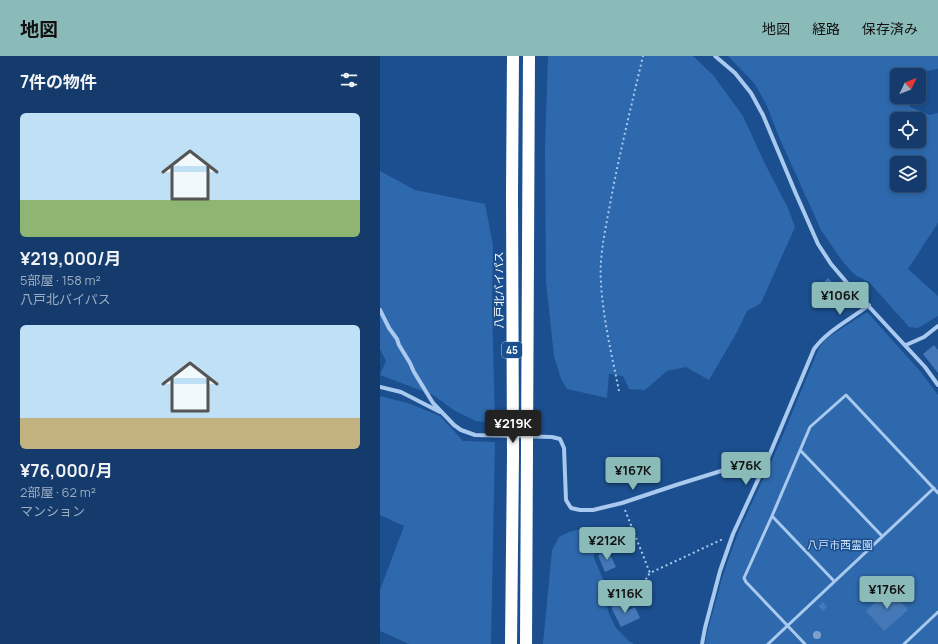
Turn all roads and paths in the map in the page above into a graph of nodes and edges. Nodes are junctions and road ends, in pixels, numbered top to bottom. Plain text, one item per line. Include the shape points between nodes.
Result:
1 (513, 56) edge
2 (529, 56) edge
3 (643, 56) edge
4 (715, 56) edge
5 (869, 305) junction
6 (380, 310) edge
7 (938, 326) edge
8 (906, 345) junction
9 (938, 385) edge
10 (380, 387) edge
11 (620, 391) dead end
12 (444, 414) junction
13 (801, 451) junction
14 (769, 456) junction
15 (934, 488) junction
16 (938, 493) edge
17 (622, 503) junction
18 (772, 516) junction
19 (733, 534) junction
20 (882, 536) junction
21 (650, 573) junction
22 (834, 581) junction
23 (642, 599) dead end
24 (938, 612) edge
25 (787, 626) junction
26 (511, 644) edge
27 (526, 644) edge
28 (702, 644) edge
29 (768, 644) edge
30 (804, 644) edge
31 (904, 644) edge

1 - 26 highway, 八戸北バイパス / 45
2 - 27 highway, 45
3 - 11 path via 619,156 602,249 603,302
4 - 5 street via 735,73 751,93 763,115 818,244 848,284
5 - 8 street
5 - 14 street via 820,340 814,349
6 - 12 street via 433,403
7 - 8 street
8 - 9 street
10 - 12 street via 401,392
12 - 17 street via 461,430 475,435 560,439 564,448 566,500 571,508 593,510
13 - 15 lane via 810,427 846,395
13 - 18 lane
13 - 20 lane
14 - 17 street
14 - 19 street
15 - 16 lane
15 - 20 lane
17 - 21 path
18 - 22 lane
18 - 25 lane via 744,578
19 - 21 path
19 - 28 street via 720,571
20 - 22 lane
21 - 23 path via 642,589
22 - 25 lane
24 - 31 lane
25 - 29 lane
25 - 30 lane

